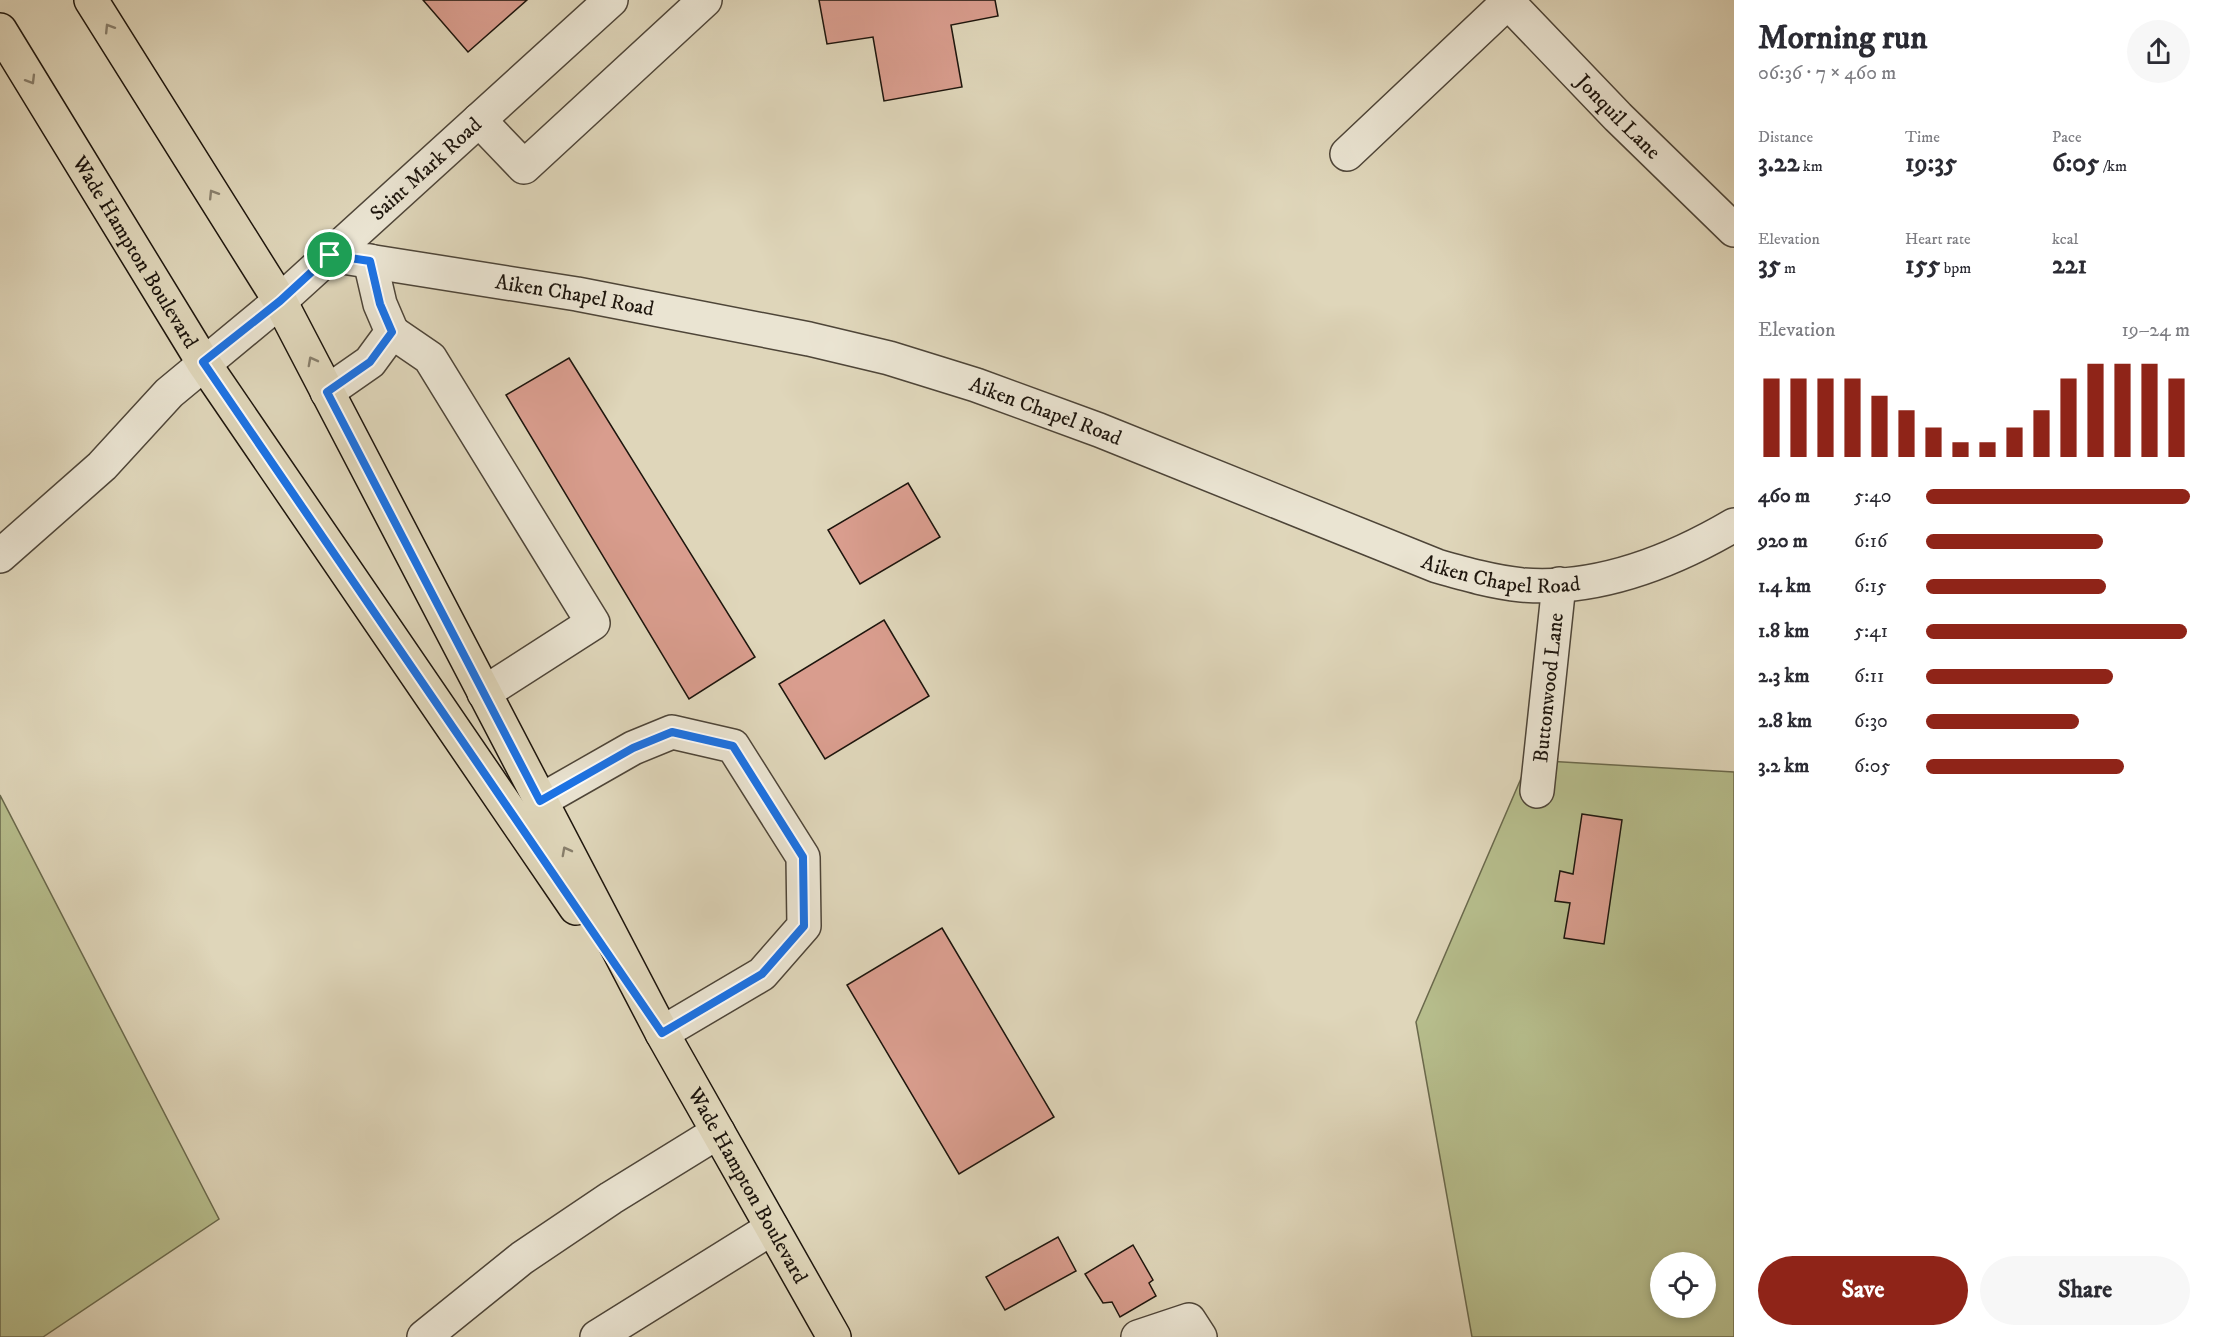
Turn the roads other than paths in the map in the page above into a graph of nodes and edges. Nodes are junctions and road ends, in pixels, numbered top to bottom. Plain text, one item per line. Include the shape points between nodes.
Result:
1 (91, 0) edge
2 (611, 0) edge
3 (705, 0) edge
4 (1507, 1) edge
5 (0, 30) edge
6 (479, 120) junction
7 (1347, 154) dead end
8 (1734, 230) edge
9 (330, 255) junction
10 (370, 261) junction
11 (280, 301) junction
12 (392, 332) junction
13 (203, 362) junction
14 (327, 392) junction
15 (1734, 525) edge
16 (0, 556) edge
17 (1559, 584) junction
18 (484, 693) junction
19 (1537, 791) dead end
20 (540, 801) junction
21 (662, 1033) junction
22 (718, 1132) junction
23 (772, 1228) junction
24 (614, 1332) edge
25 (424, 1337) edge
26 (834, 1337) edge
27 (1138, 1337) edge
28 (1200, 1337) edge

11 -> 1 main road, Wade Hampton Boulevard
2 - 6 street, Saint Mark Road
3 - 6 street via 524,167
4 - 7 street
4 - 8 street, Jonquil Lane via 1648,148
5 -> 13 main road, Wade Hampton Boulevard
6 - 9 street, Saint Mark Road
9 - 10 street, Aiken Chapel Road
9 - 11 street, Saint Mark Road
10 - 12 street via 380,304
10 - 17 street, Aiken Chapel Road via 577,294 890,358 1099,430 1437,566 1523,585
11 - 13 street, Saint Mark Road
14 -> 11 main road, Wade Hampton Boulevard
12 - 14 street via 370,362
12 - 18 street via 430,358 593,623
13 - 16 street, Saint Mark Road via 102,466
13 - 21 main road, Wade Hampton Boulevard
14 - 18 main road, Wade Hampton Boulevard
15 - 17 street, Aiken Chapel Road via 1656,563 1585,583
17 - 19 street, Buttonwood Lane
18 - 20 main road, Wade Hampton Boulevard
21 -> 20 main road, Wade Hampton Boulevard
20 - 21 street via 633,748 672,732 733,746 803,857 804,926 762,974
21 - 22 main road, Wade Hampton Boulevard
22 - 23 main road, Wade Hampton Boulevard
22 - 25 street via 522,1258
23 - 24 street
23 - 26 main road, Wade Hampton Boulevard
27 - 28 street via 1189,1320

